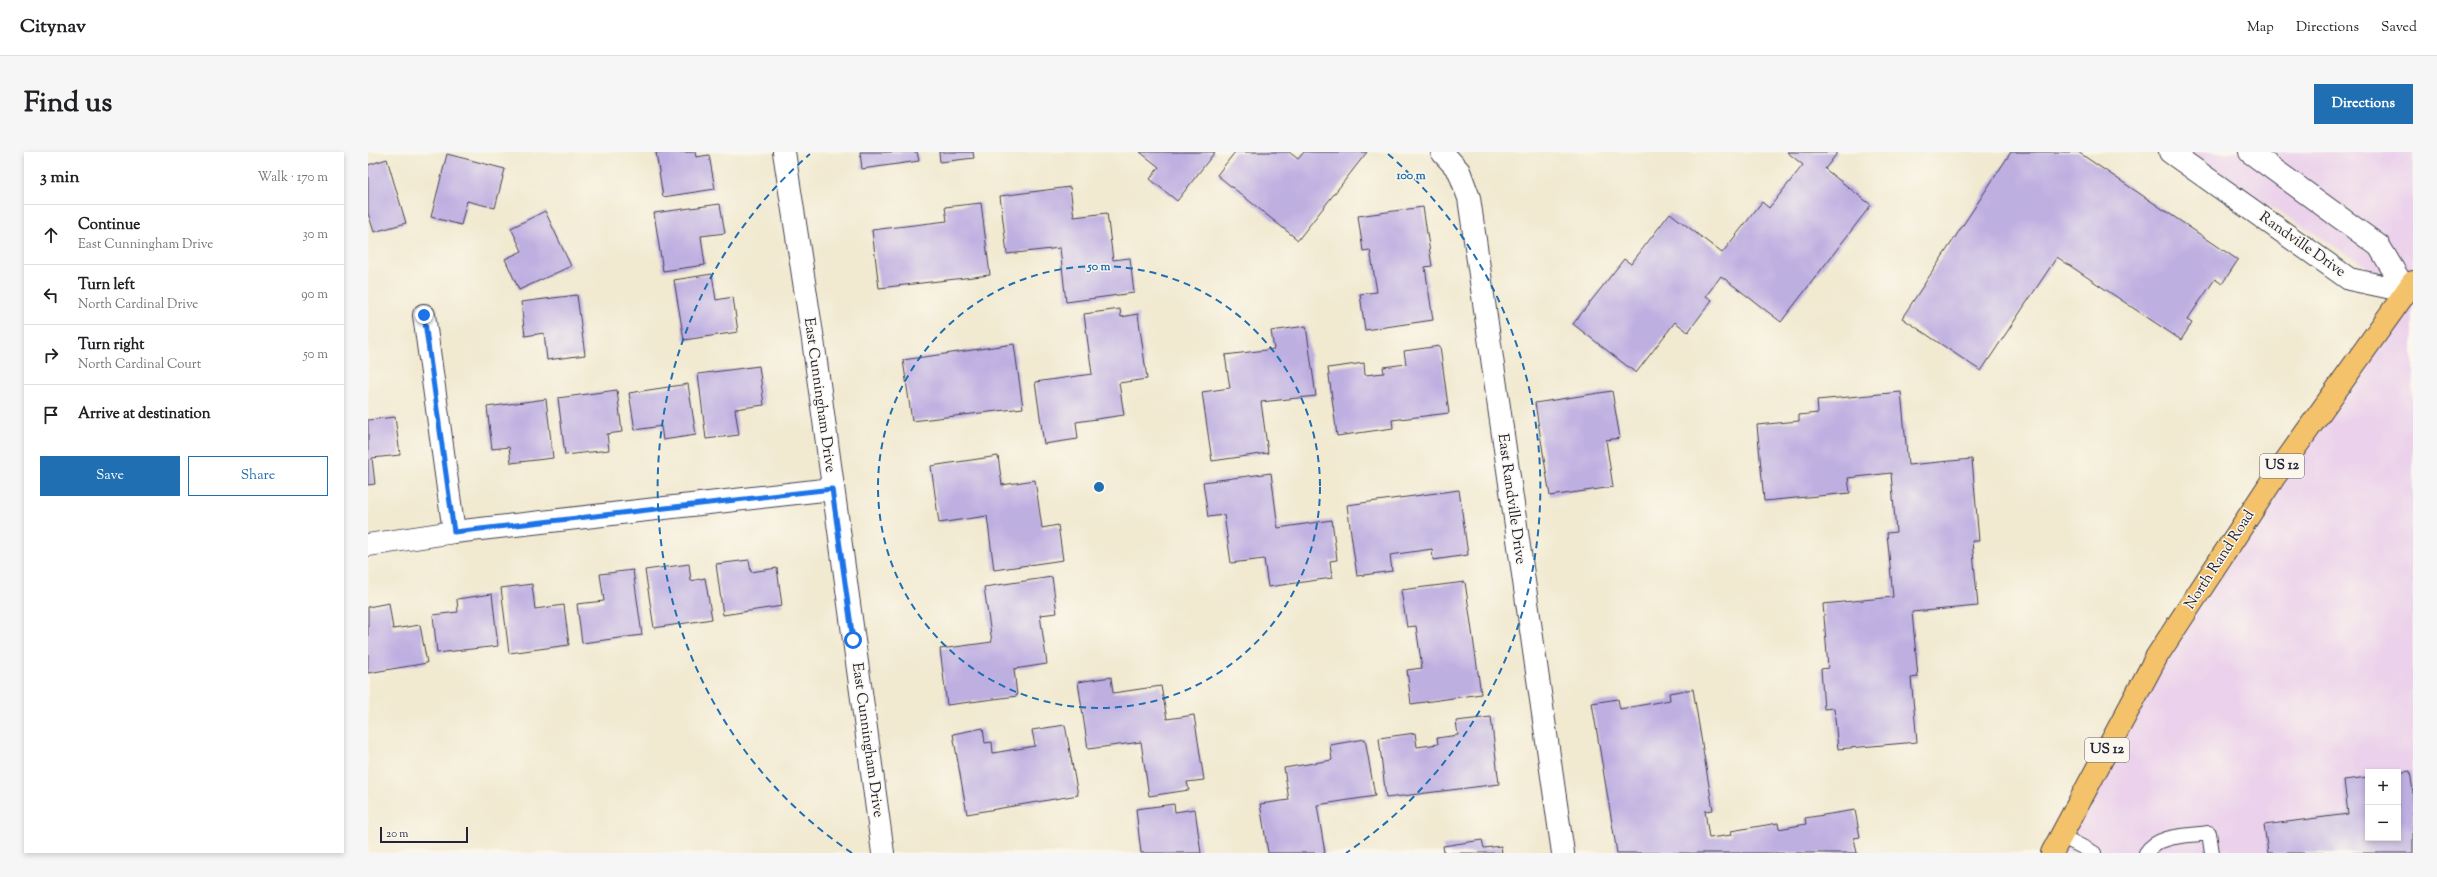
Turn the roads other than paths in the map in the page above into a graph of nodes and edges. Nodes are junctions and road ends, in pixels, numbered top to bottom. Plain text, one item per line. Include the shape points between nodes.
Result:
1 (784, 152) edge
2 (1442, 152) edge
3 (2170, 152) edge
4 (2250, 152) edge
5 (2410, 287) edge
6 (424, 315) dead end
7 (832, 489) junction
8 (454, 532) junction
9 (368, 545) edge
10 (2057, 844) edge
11 (883, 853) edge
12 (1563, 853) edge
13 (2094, 853) edge
14 (2146, 853) edge
15 (2212, 853) edge

1 - 7 street, East Cunningham Drive
2 - 12 street, East Randville Drive via 1459,170 1470,198
3 - 5 street, Randville Drive via 2349,279
4 - 5 street via 2379,246
5 - 10 main road, North Rand Road / US 12 via 2275,476 2157,656
6 - 8 street
7 - 8 street
7 - 11 street, East Cunningham Drive
8 - 9 street
10 - 13 lane
14 - 15 lane via 2149,848 2166,839 2209,833

